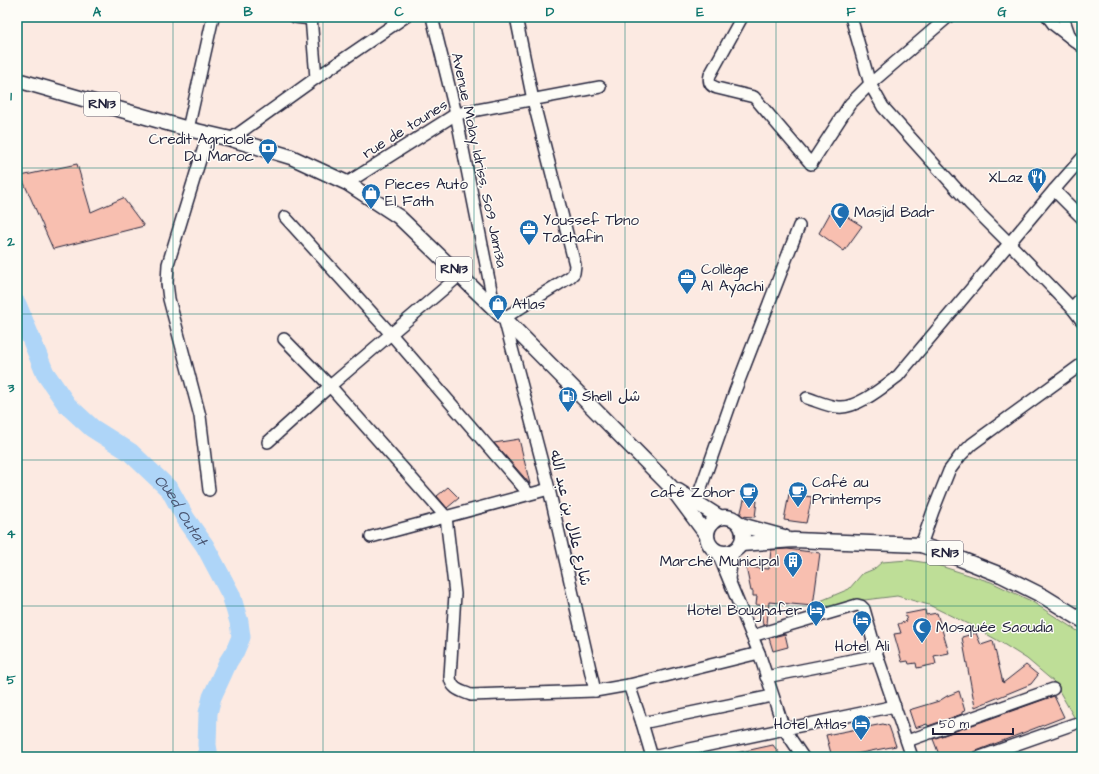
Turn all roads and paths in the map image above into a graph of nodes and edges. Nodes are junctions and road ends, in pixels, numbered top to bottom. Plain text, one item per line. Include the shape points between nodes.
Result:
1 (213, 17) edge
2 (295, 17) edge
3 (405, 17) edge
4 (432, 17) edge
5 (516, 17) edge
6 (742, 17) edge
7 (851, 17) edge
8 (948, 17) edge
9 (1048, 17) edge
10 (1063, 17) edge
11 (311, 18) edge
12 (1071, 38) junction
13 (1082, 49) edge
14 (316, 78) junction
15 (17, 80) edge
16 (870, 84) junction
17 (600, 87) dead end
18 (533, 100) junction
19 (456, 114) junction
20 (188, 129) junction
21 (208, 134) junction
22 (231, 139) junction
23 (1082, 158) edge
24 (347, 183) junction
25 (1054, 190) junction
26 (285, 217) dead end
27 (1082, 218) edge
28 (799, 226) dead end
29 (1009, 242) junction
30 (460, 275) junction
31 (1082, 297) edge
32 (1072, 308) junction
33 (500, 314) junction
34 (1082, 321) edge
35 (391, 334) junction
36 (284, 339) dead end
37 (1082, 364) edge
38 (330, 386) junction
39 (808, 398) dead end
40 (268, 442) dead end
41 (671, 487) junction
42 (549, 489) junction
43 (209, 490) dead end
44 (529, 494) junction
45 (696, 502) junction
46 (446, 517) junction
47 (719, 517) junction
48 (741, 525) junction
49 (706, 534) junction
50 (371, 536) dead end
51 (794, 540) junction
52 (921, 545) junction
53 (737, 547) junction
54 (717, 551) junction
55 (728, 580) junction
56 (1082, 620) edge
57 (752, 636) junction
58 (759, 653) junction
59 (877, 655) junction
60 (766, 676) junction
61 (629, 685) junction
62 (1053, 689) dead end
63 (595, 691) junction
64 (772, 696) junction
65 (895, 706) junction
66 (642, 723) junction
67 (1074, 724) dead end
68 (784, 729) junction
69 (907, 741) junction
70 (652, 757) edge
71 (803, 757) edge
72 (912, 757) edge
73 (980, 757) edge

1 - 20 street
2 - 11 street
3 - 14 street
4 - 19 street, Avenue Molay Idriss, So9 Jam3a
5 - 18 street
6 - 16 street via 710,75 710,84 713,87 754,97 811,164 850,104
7 - 16 street
8 - 16 street
9 - 12 street
10 - 12 street
11 - 14 street
12 - 13 street
14 - 22 street
15 - 20 main road, RN13
16 - 29 street via 883,108 970,204
17 - 18 street, rue de tounes
18 - 19 street, rue de tounes
18 - 33 street via 575,265 574,273
19 - 24 street, rue de tounes
19 - 33 street, Avenue Molay Idriss, So9 Jam3a
20 - 21 main road, RN13
21 - 22 main road, RN13
21 - 43 street via 168,264 167,283 200,416
22 - 24 main road, RN13 via 291,157
23 - 25 street
24 - 30 main road, RN13 via 399,217
25 - 27 street
25 - 29 street
26 - 35 street
28 - 45 street via 735,391
29 - 32 street
29 - 39 street via 898,376 852,405 839,407
30 - 33 main road, RN13
30 - 35 street
31 - 32 street
32 - 34 street
33 - 41 main road, RN13
33 - 42 street, شارع علال بن عبد الله
35 - 38 street
35 - 44 street
36 - 38 street
37 - 52 street via 972,444 960,456 949,471
38 - 40 street
38 - 46 street
41 - 45 main road, RN13
41 - 49 main road, RN13
42 - 44 street
42 - 63 street, شارع علال بن عبد الله
44 - 46 street
45 - 47 main road, RN13
46 - 50 street
46 - 63 street via 455,594 450,677 453,687 471,695
47 - 48 main road, RN13 via 732,517
47 - 49 main road via 710,523
48 - 51 main road, RN13
48 - 53 main road via 743,538
49 - 54 main road, RN13 via 709,544
51 - 52 main road, RN13
51 - 53 main road, RN13
52 - 56 main road, RN13 via 1001,575 1043,596
53 - 54 main road, RN13 via 728,553
53 - 55 street
54 - 55 street
55 - 57 street
57 - 58 street
57 - 59 street via 857,605 864,608
58 - 60 street
58 - 61 street
59 - 60 street
59 - 65 street
60 - 64 street
61 - 63 street
61 - 66 street
62 - 69 street
64 - 66 street
64 - 68 street
65 - 68 street
65 - 69 street
66 - 70 street
67 - 73 street
68 - 70 street
68 - 71 street
69 - 72 street

